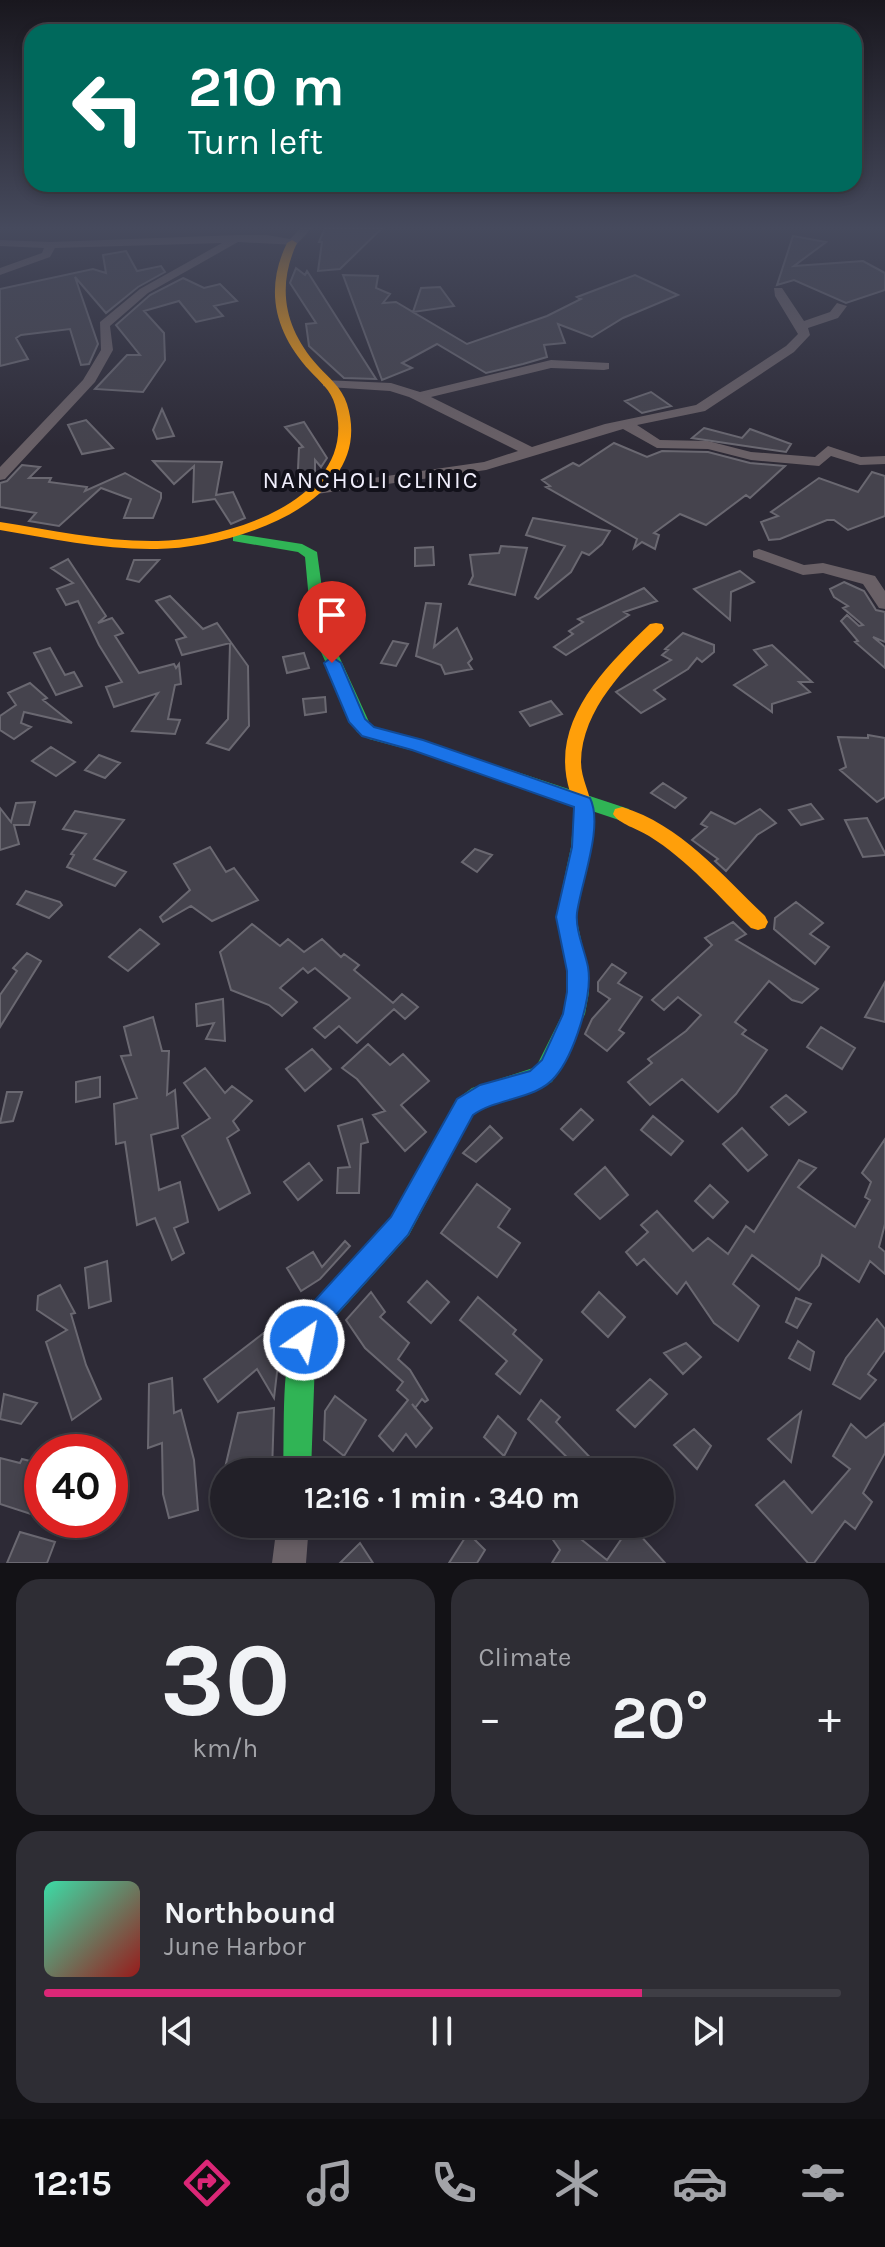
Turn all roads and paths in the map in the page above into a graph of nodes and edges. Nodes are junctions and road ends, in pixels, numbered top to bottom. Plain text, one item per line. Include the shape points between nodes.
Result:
1 (132, 301) edge
2 (276, 301) edge
3 (783, 301) edge
4 (841, 306) dead end
5 (802, 326) junction
6 (604, 366) dead end
7 (328, 383) junction
8 (419, 396) junction
9 (625, 424) junction
10 (531, 452) junction
11 (885, 460) edge
12 (0, 476) edge
13 (317, 490) junction
14 (0, 526) edge
15 (238, 538) junction
16 (759, 554) dead end
17 (885, 604) edge
18 (656, 628) dead end
19 (583, 803) junction
20 (758, 922) dead end
21 (298, 1458) edge
22 (292, 1538) edge
23 (289, 1563) edge

1 - 12 street via 104,325 107,350 88,382
2 - 7 street via 295,345
3 - 5 street
4 - 5 street via 834,315
5 - 9 street via 804,335 790,349 700,408
6 - 8 street via 551,364
7 - 8 street via 391,387
7 - 13 street via 340,401 346,449 342,462
8 - 10 street
9 - 10 street
9 - 11 street via 657,444 708,445 751,456 819,462 828,450 860,461
10 - 13 street via 470,469
13 - 15 street
14 - 15 street via 164,547
15 - 19 street via 302,548 312,555 320,632 363,728
16 - 17 street via 803,570 823,568 869,580
18 - 19 street via 581,718 572,759
19 - 20 street via 650,826
19 - 21 street via 581,847 566,917 578,971 574,1014 544,1075 480,1096 465,1107 400,1226 307,1329
22 - 23 street

